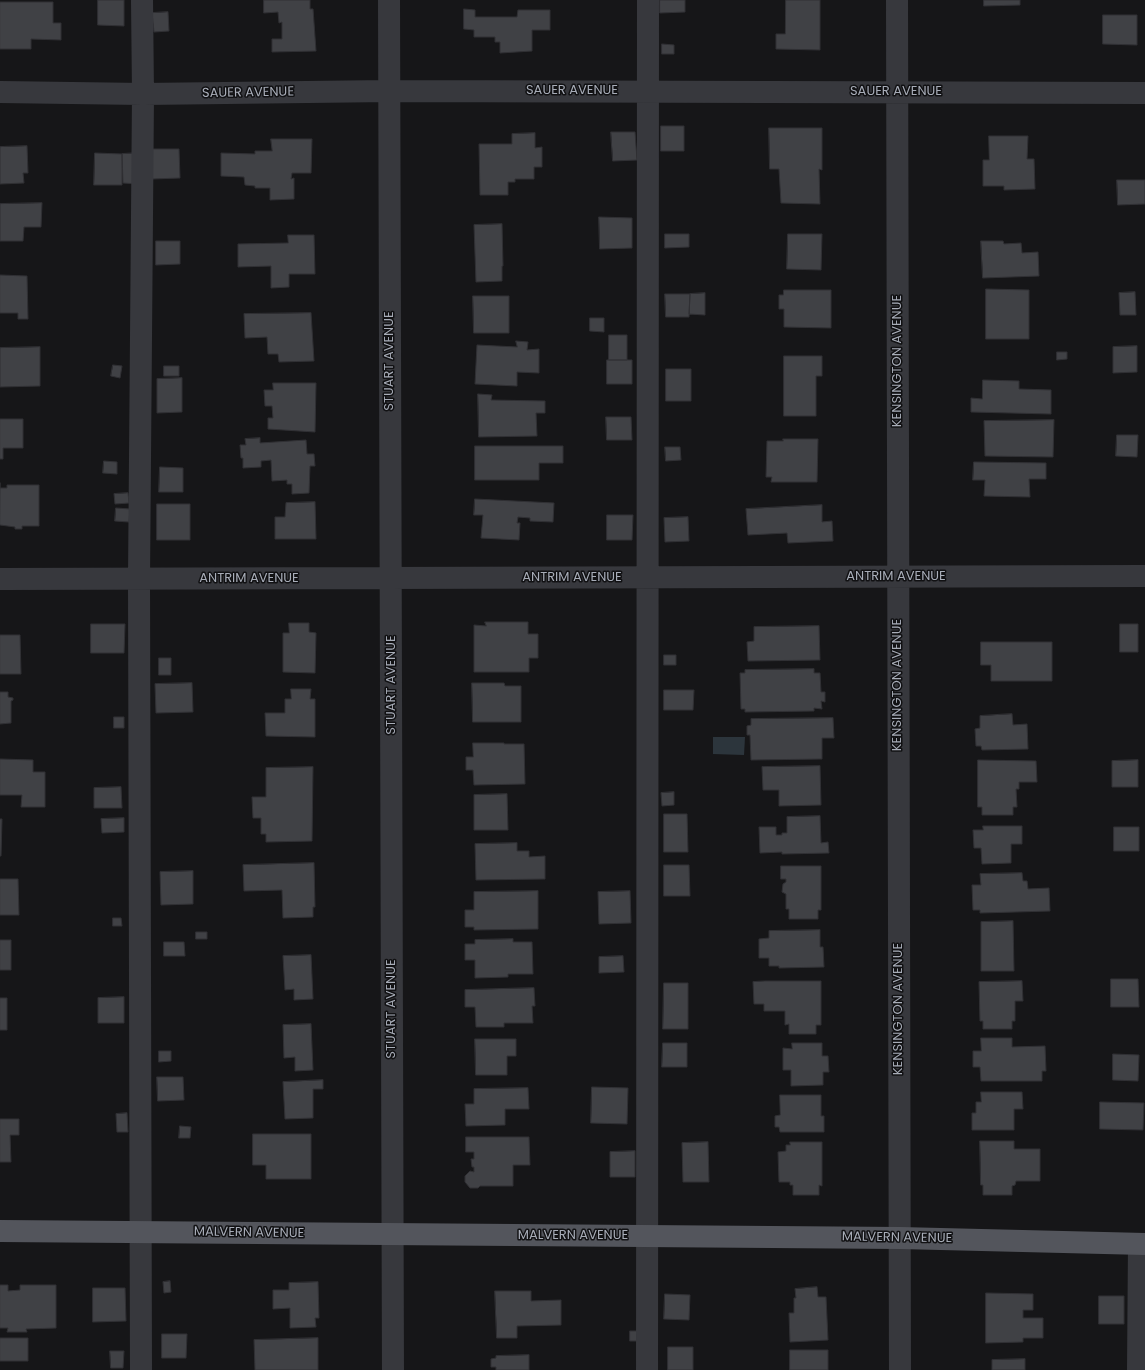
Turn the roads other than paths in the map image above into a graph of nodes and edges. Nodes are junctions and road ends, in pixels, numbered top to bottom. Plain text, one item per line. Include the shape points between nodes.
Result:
1 (142, 0) edge
2 (389, 0) edge
3 (648, 0) edge
4 (897, 0) edge
5 (389, 91) junction
6 (0, 92) edge
7 (648, 92) junction
8 (897, 92) junction
9 (1145, 93) edge
10 (143, 94) junction
11 (1145, 576) edge
12 (898, 577) junction
13 (391, 578) junction
14 (647, 578) junction
15 (0, 579) edge
16 (139, 579) junction
17 (0, 1231) edge
18 (141, 1232) junction
19 (392, 1235) junction
20 (647, 1236) junction
21 (900, 1238) junction
22 (1142, 1244) edge
23 (141, 1370) edge
24 (393, 1370) edge
25 (648, 1370) edge
26 (900, 1370) edge
27 (1138, 1370) edge

1 - 10 street
2 - 5 street, STUART AVENUE
3 - 7 street
4 - 8 street, KENSINGTON AVENUE
5 - 7 street, SAUER AVENUE
5 - 10 street, SAUER AVENUE
5 - 13 street, STUART AVENUE
6 - 10 street, SAUER AVENUE
7 - 8 street, SAUER AVENUE
7 - 14 street
8 - 9 street, SAUER AVENUE
8 - 12 street, KENSINGTON AVENUE
10 - 16 street
11 - 12 street, ANTRIM AVENUE
12 - 14 street, ANTRIM AVENUE
12 - 21 street, KENSINGTON AVENUE
13 - 14 street, ANTRIM AVENUE
13 - 16 street, ANTRIM AVENUE
13 - 19 street, STUART AVENUE
14 - 20 street
15 - 16 street, ANTRIM AVENUE
16 - 18 street
17 - 18 main road, MALVERN AVENUE
18 - 19 main road, MALVERN AVENUE
18 - 23 street
19 - 20 main road, MALVERN AVENUE
19 - 24 street, STUART AVENUE
20 - 21 main road, MALVERN AVENUE
20 - 25 street
21 - 22 main road, MALVERN AVENUE
21 - 26 street, KENSINGTON AVENUE
22 - 27 street

